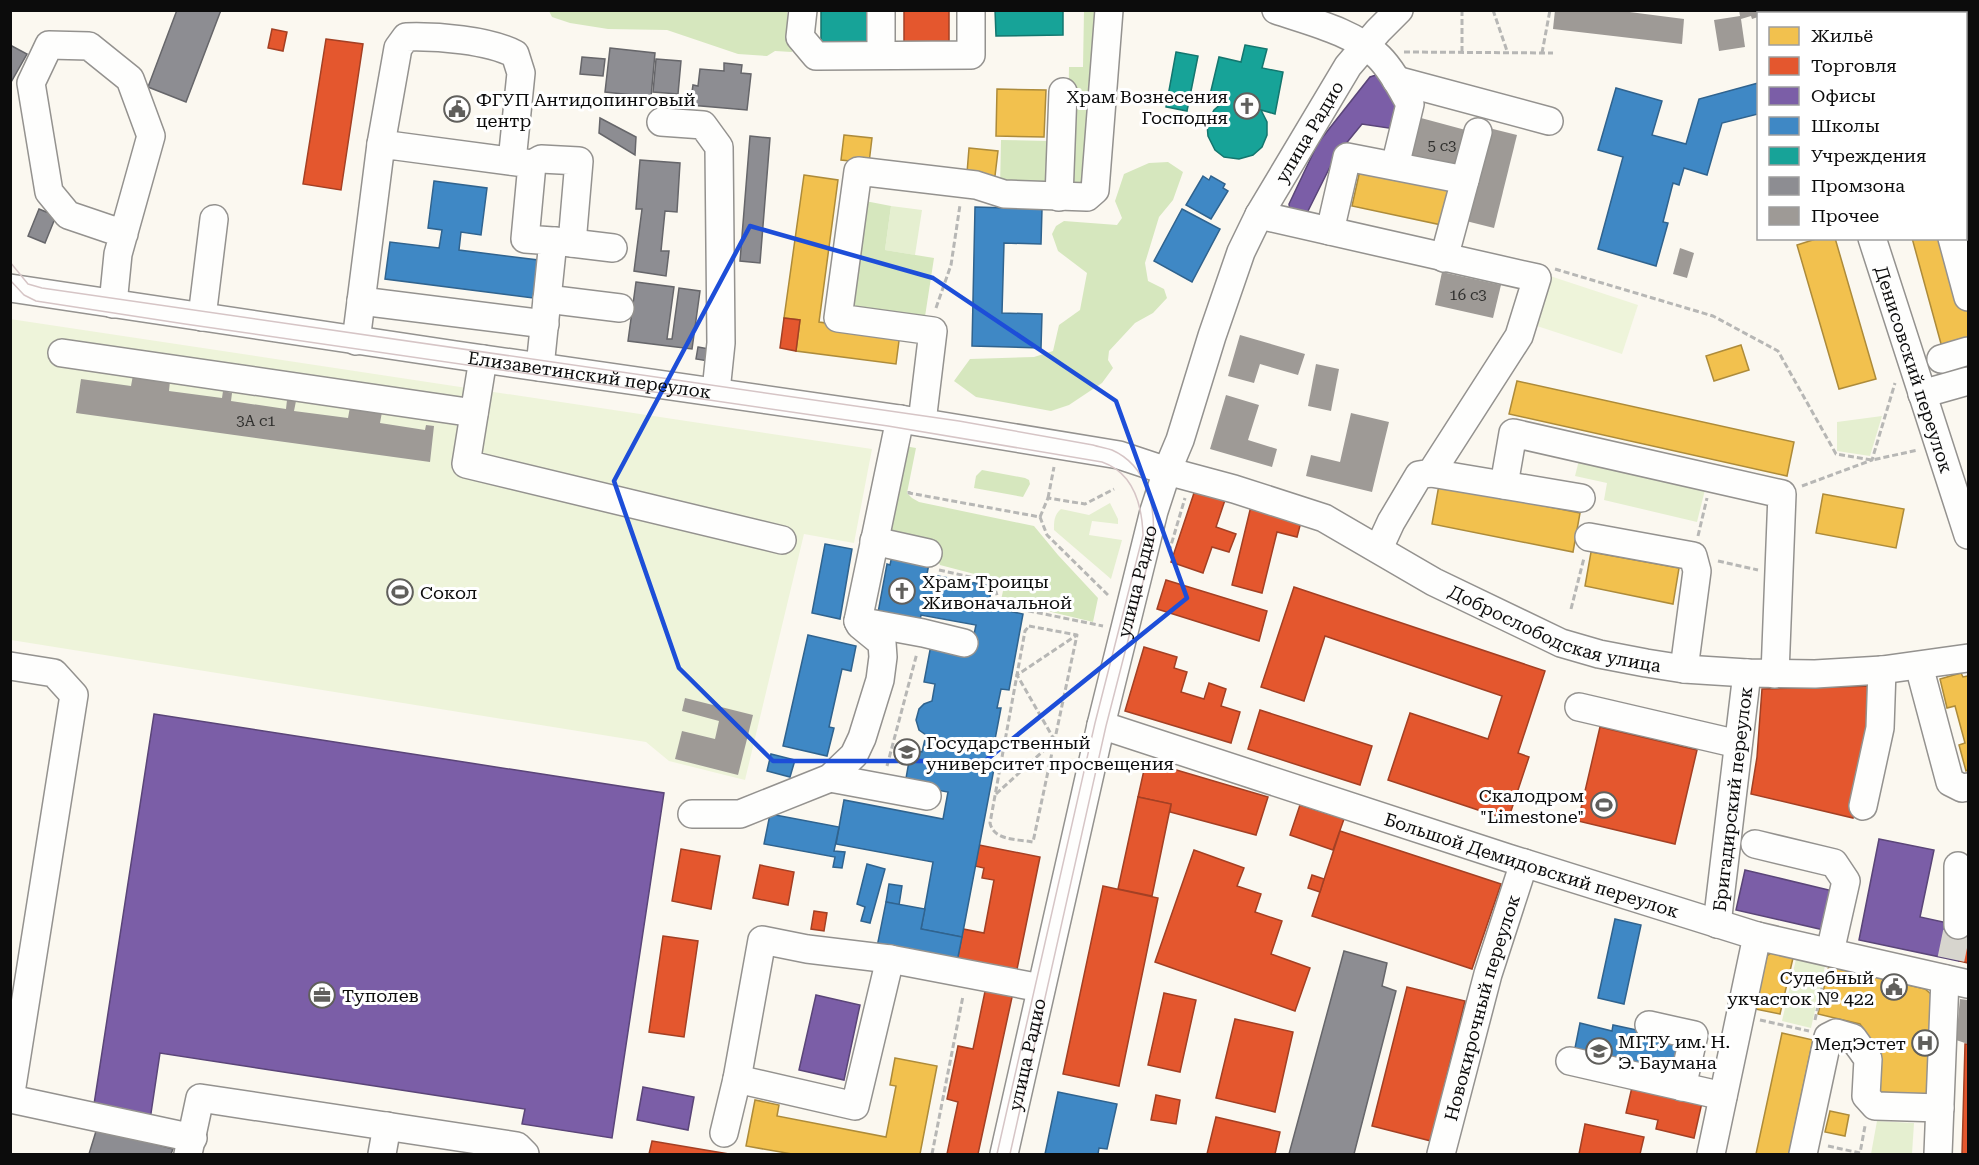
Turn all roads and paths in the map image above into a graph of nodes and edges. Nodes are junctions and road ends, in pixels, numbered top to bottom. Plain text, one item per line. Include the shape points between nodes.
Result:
1 (803, 10) edge
2 (881, 10) edge
3 (971, 10) edge
4 (1109, 10) edge
5 (1276, 10) edge
6 (1399, 10) edge
7 (1462, 10) edge
8 (1493, 10) edge
9 (1550, 10) edge
10 (1372, 51) junction
11 (1462, 51) junction
12 (1507, 52) junction
13 (1542, 53) junction
14 (1553, 53) dead end
15 (881, 55) junction
16 (1396, 80) junction
17 (1063, 92) dead end
18 (1549, 121) dead end
19 (661, 122) dead end
20 (1478, 132) dead end
21 (381, 144) junction
22 (522, 163) junction
23 (1395, 166) junction
24 (1465, 180) junction
25 (976, 184) junction
26 (1059, 197) junction
27 (1259, 215) junction
28 (214, 219) dead end
29 (1330, 231) junction
30 (124, 234) junction
31 (1873, 240) edge
32 (1953, 240) edge
33 (563, 242) junction
34 (613, 248) dead end
35 (1444, 258) junction
36 (1537, 279) junction
37 (15, 284) edge
38 (1968, 297) edge
39 (361, 301) junction
40 (113, 304) junction
41 (620, 308) dead end
42 (546, 311) junction
43 (934, 312) dead end
44 (202, 317) junction
45 (356, 341) junction
46 (1968, 351) edge
47 (62, 353) dead end
48 (483, 359) junction
49 (1941, 359) dead end
50 (540, 367) junction
51 (1896, 377) dead end
52 (1968, 381) edge
53 (716, 391) junction
54 (1922, 394) junction
55 (474, 413) junction
56 (911, 420) junction
57 (1951, 457) edge
58 (1872, 460) junction
59 (1054, 466) dead end
60 (1167, 471) junction
61 (1431, 473) junction
62 (1712, 479) junction
63 (911, 483) dead end
64 (1504, 485) junction
65 (1114, 489) dead end
66 (1188, 489) dead end
67 (1782, 494) junction
68 (1048, 498) junction
69 (1581, 498) dead end
70 (1040, 517) junction
71 (1968, 535) edge
72 (1589, 537) dead end
73 (782, 540) dead end
74 (874, 541) junction
75 (1378, 548) junction
76 (928, 553) joint
77 (1693, 556) junction
78 (1167, 557) dead end
79 (1778, 575) junction
80 (1129, 615) junction
81 (858, 621) junction
82 (1103, 626) dead end
83 (923, 633) junction
84 (1077, 635) junction
85 (964, 643) dead end
86 (1968, 658) edge
87 (10, 666) edge
88 (1919, 666) junction
89 (1684, 669) junction
90 (1882, 670) junction
91 (1747, 673) junction
92 (1775, 674) junction
93 (1017, 675) junction
94 (1580, 707) dead end
95 (1101, 725) junction
96 (1055, 741) junction
97 (1072, 744) dead end
98 (1738, 744) junction
99 (830, 778) junction
100 (1968, 787) edge
101 (881, 788) junction
102 (995, 795) junction
103 (927, 796) dead end
104 (1863, 806) dead end
105 (692, 814) dead end
106 (1755, 844) dead end
107 (1524, 863) junction
108 (1958, 866) dead end
109 (1717, 924) junction
110 (1958, 925) tunnel mouth
111 (1757, 936) junction
112 (890, 959) junction
113 (1827, 964) junction
114 (967, 974) junction
115 (1953, 976) edge
116 (1041, 988) junction
117 (1752, 1018) dead end
118 (1649, 1025) dead end
119 (1820, 1035) junction
120 (1570, 1061) dead end
121 (737, 1079) junction
122 (1682, 1087) junction
123 (1723, 1096) junction
124 (11, 1099) edge
125 (1940, 1108) junction
126 (1866, 1121) dead end
127 (387, 1126) junction
128 (724, 1133) dead end
129 (191, 1146) edge
130 (1804, 1148) edge
131 (382, 1155) edge
132 (525, 1155) edge
133 (932, 1155) edge
134 (1004, 1155) edge
135 (1441, 1155) edge
136 (1711, 1155) edge
137 (1938, 1155) edge

1 - 15 street via 800,36 816,56
2 - 15 street
3 - 15 street via 971,55
4 - 26 street via 1095,190 1087,197
5 - 10 street via 1334,30
6 - 10 street, улица Радио
7 - 11 path
8 - 12 path
9 - 13 path
10 - 11 path
10 - 16 street
10 - 27 street, улица Радио via 1348,66
11 - 12 path
12 - 13 path
13 - 14 path
16 - 18 street
16 - 23 street via 1410,104
17 - 26 street
19 - 53 street via 703,125 719,147 721,343
20 - 24 street
21 - 22 street
21 - 22 street via 398,48 406,37 500,46 515,54 521,73
21 - 39 street
22 - 33 street via 525,239
22 - 33 street via 541,159 579,161
23 - 24 street
23 - 29 street via 1347,157
24 - 35 street
25 - 26 street via 1004,194
25 - 43 path via 960,205 951,265
25 - 56 street via 858,171 838,318 933,331
27 - 29 street
27 - 60 street, улица Радио via 1241,252
28 - 44 street
29 - 35 street
30 - 30 street via 68,215 49,192 31,83 49,45 89,46 130,79 152,136
30 - 40 street
31 - 54 street, Денисовский переулок
32 - 38 street
33 - 34 street
33 - 42 street
35 - 36 street
36 - 58 path via 1551,267 1713,316 1778,351 1836,454
36 - 61 street via 1519,336
37 - 40 street, Елизаветинский переулок
39 - 42 street
39 - 45 street
40 - 44 street, Елизаветинский переулок
41 - 42 street
42 - 50 street
44 - 45 street, Елизаветинский переулок
45 - 48 street, Елизаветинский переулок
46 - 49 street
47 - 55 street
48 - 50 street, Елизаветинский переулок
48 - 55 street
50 - 53 street, Елизаветинский переулок
51 - 58 path
52 - 54 street
53 - 56 street, Елизаветинский переулок
54 - 57 street, Денисовский переулок
55 - 73 street via 466,464
56 - 60 street, Елизаветинский переулок via 1119,455
56 - 74 street
57 - 58 path
57 - 71 street, Денисовский переулок
58 - 67 path
59 - 68 path
60 - 75 street, Доброслободская улица via 1324,519
60 - 80 street, улица Радио
61 - 64 street
61 - 75 street via 1419,475
62 - 64 street via 1513,433
62 - 67 street
62 - 77 path
63 - 70 path via 909,493
64 - 69 street
65 - 68 path via 1085,504
66 - 78 path
67 - 79 street
68 - 70 path
70 - 80 path via 1047,535
72 - 77 street
74 - 76 street
74 - 81 street
75 - 89 street, Доброслободская улица via 1434,582 1561,643
76 - 82 path via 939,570 993,582 1000,604
77 - 79 path
77 - 89 street via 1697,571
79 - 92 street
80 - 95 street, улица Радио
81 - 83 street
81 - 99 street via 882,643 882,669 854,755
83 - 85 street
83 - 101 path
84 - 93 path
84 - 93 path via 1029,626
84 - 96 path
86 - 88 street, Доброслободская улица
87 - 124 street via 54,673 74,695
88 - 90 street, Доброслободская улица
88 - 100 street via 1950,782
89 - 91 street, Доброслободская улица
90 - 92 street, Доброслободская улица
90 - 104 street via 1880,729
91 - 92 street, Доброслободская улица
91 - 98 street, Бригадирский переулок
93 - 96 path
93 - 102 path
94 - 98 street
95 - 107 street, Большой Демидовский переулок
95 - 116 street, улица Радио
96 - 97 path
96 - 102 path
96 - 102 path via 1033,842 997,836 992,831
98 - 109 street, Бригадирский переулок
99 - 101 street
99 - 105 street via 740,814
101 - 103 street
106 - 113 street via 1834,863 1846,881
107 - 109 street, Большой Демидовский переулок
107 - 135 street, Новокирочный переулок via 1488,974
108 - 110 street
109 - 111 street, Большой Демидовский переулок
111 - 113 street, Большой Демидовский переулок
111 - 123 street
112 - 114 street
112 - 121 street via 762,940
112 - 121 street via 855,1107
113 - 115 street, Большой Демидовский переулок
113 - 119 path
114 - 116 street
114 - 133 path
115 - 125 street
116 - 134 street, улица Радио
117 - 119 path
118 - 122 street via 1694,1035
119 - 125 street via 1836,1033 1853,1038 1868,1059 1866,1096 1875,1106
119 - 130 street
120 - 122 street
121 - 128 street
122 - 123 street
123 - 136 street
124 - 129 street
125 - 137 street
126 - 130 path via 1860,1152
127 - 129 street via 200,1098
127 - 131 street
127 - 132 street via 517,1146

